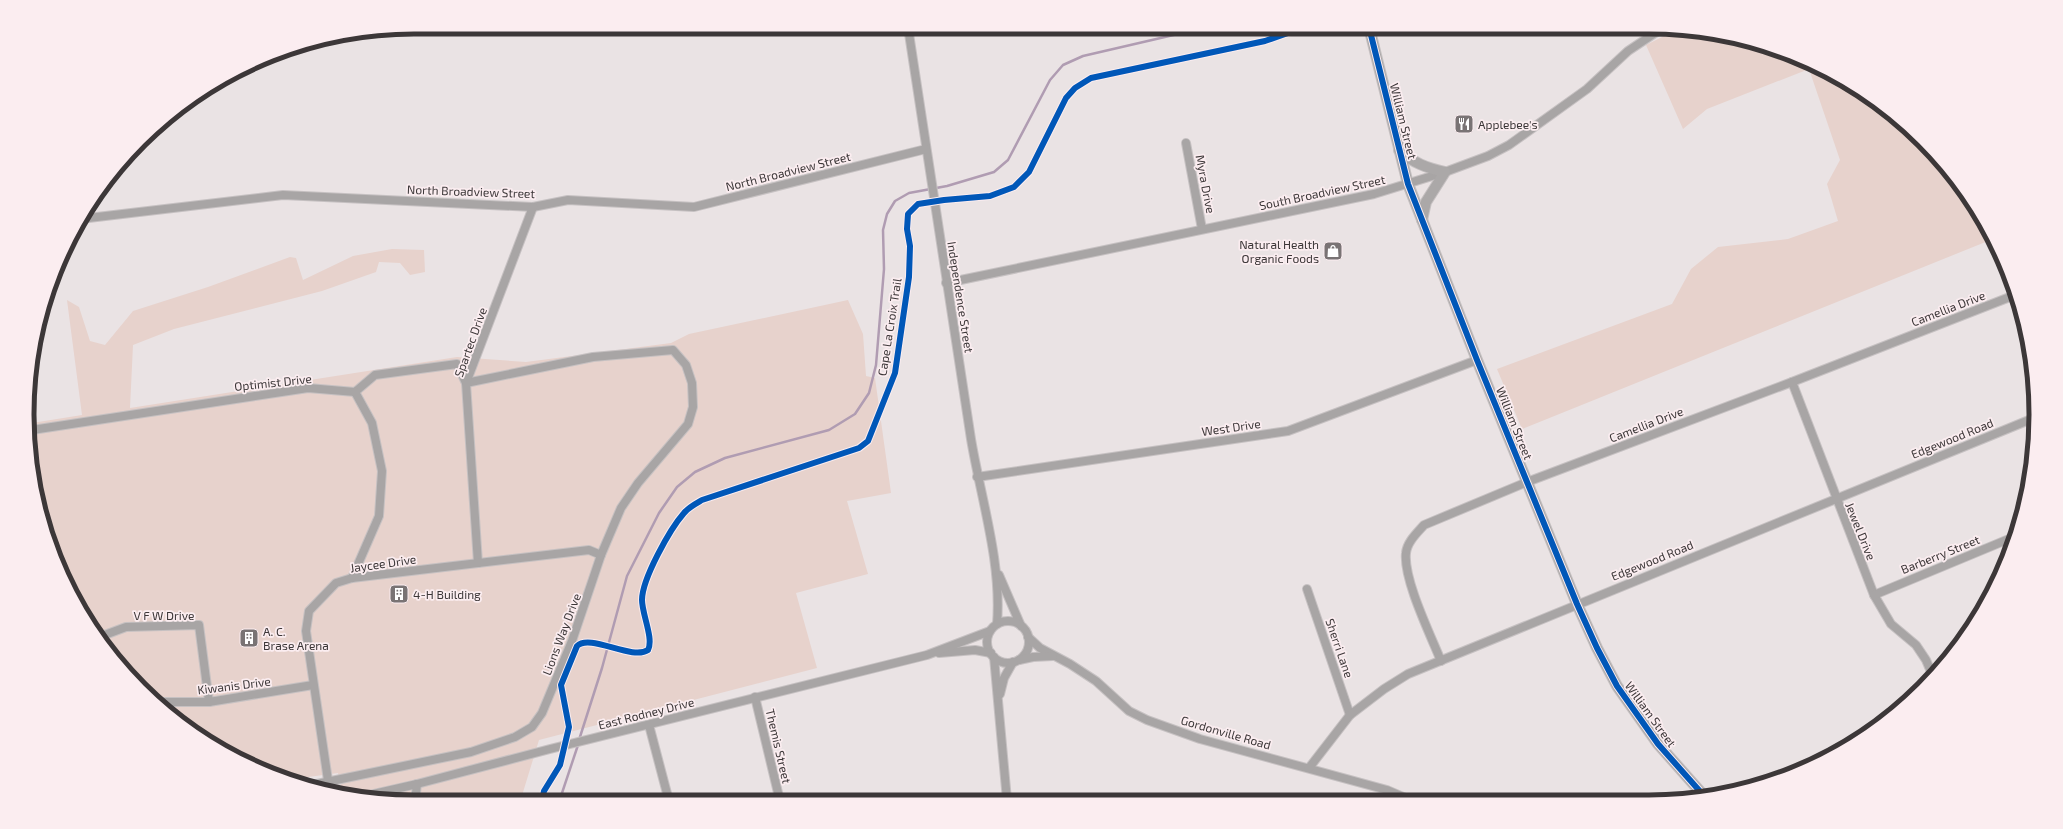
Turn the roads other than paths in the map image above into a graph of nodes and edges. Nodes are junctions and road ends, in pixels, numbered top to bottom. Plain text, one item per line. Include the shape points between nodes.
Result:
1 (909, 34) edge
2 (1371, 34) edge
3 (1653, 34) edge
4 (1186, 143) dead end
5 (926, 149) junction
6 (1399, 150) junction
7 (1445, 172) junction
8 (1408, 184) junction
9 (533, 207) junction
10 (89, 218) edge
11 (1422, 220) junction
12 (1202, 229) junction
13 (946, 283) junction
14 (2010, 297) edge
15 (1477, 360) junction
16 (1792, 382) junction
17 (466, 383) junction
18 (355, 392) junction
19 (2029, 420) edge
20 (35, 430) edge
21 (977, 477) junction
22 (1527, 482) junction
23 (1836, 499) junction
24 (2008, 539) edge
25 (601, 555) junction
26 (478, 563) junction
27 (996, 569) junction
28 (352, 578) junction
29 (1307, 589) dead end
30 (1874, 595) junction
31 (1577, 604) junction
32 (997, 624) junction
33 (1021, 626) junction
34 (990, 631) junction
35 (105, 635) edge
36 (1028, 637) junction
37 (929, 654) junction
38 (992, 655) junction
39 (1054, 656) junction
40 (1441, 661) junction
41 (1015, 662) junction
42 (1930, 670) edge
43 (313, 685) junction
44 (755, 697) junction
45 (999, 701) junction
46 (165, 702) edge
47 (209, 702) junction
48 (1350, 715) junction
49 (649, 725) junction
50 (1309, 768) junction
51 (417, 784) junction
52 (329, 785) edge
53 (1700, 792) edge
54 (375, 793) edge
55 (416, 795) edge
56 (667, 795) edge
57 (779, 795) edge
58 (1006, 795) edge
59 (1399, 795) edge

1 - 5 street, Independence Street
2 - 6 main road, William Street
3 - 7 street, South Broadview Street via 1628,51 1588,88 1509,145
4 - 12 street, Myra Drive
5 - 9 street, North Broadview Street via 694,207 568,200
5 - 13 street, Independence Street
6 - 7 main road via 1410,160 1427,168
6 - 8 main road, William Street
7 - 8 street, South Broadview Street
7 - 11 main road via 1426,202
8 - 11 main road, William Street
8 - 12 street, South Broadview Street via 1374,194
9 - 10 street, North Broadview Street via 283,195
9 - 17 street, Spartec Drive
11 - 15 main road, William Street
12 - 13 street, South Broadview Street
13 - 21 street, Independence Street
14 - 16 street, Camellia Drive
15 - 21 street, West Drive via 1288,431
15 - 22 main road, William Street
16 - 22 street, Camellia Drive
16 - 23 street, Jewel Drive
17 - 18 street via 457,364 375,375
17 - 25 street, Lions Way Drive via 593,357 673,350 686,365 692,383 693,406 688,424 638,483 621,508
17 - 26 street, Spartec Drive
18 - 20 street, Optimist Drive via 308,388
18 - 28 street via 372,423 382,471 380,516
19 - 23 street, Edgewood Road
21 - 27 street, Independence Street
22 - 31 main road, William Street
22 - 40 street, Camellia Drive via 1424,525 1406,552 1407,575
23 - 30 street, Jewel Drive
23 - 31 street, Edgewood Road
24 - 30 street, Barberry Street
25 - 26 street, Jaycee Drive via 589,550
25 - 52 street, Lions Way Drive via 572,641 542,713 532,727 515,737 471,752
26 - 28 street, Jaycee Drive
27 - 32 street, Independence Street via 999,600
27 - 33 street, Independence Street
28 - 43 street, Jaycee Drive via 336,583 309,611 306,631
29 - 48 street, Sherri Lane
30 - 42 street, Jewel Drive via 1891,624 1916,645
31 - 40 street, Edgewood Road
31 - 53 main road, William Street via 1596,648 1617,686 1658,744
32 - 33 street via 1006,621
32 - 34 street
33 - 36 street
34 - 37 street, East Rodney Drive
34 - 38 street via 987,645
35 - 47 street, V F W Drive via 126,627 199,625
36 - 39 street, Gordonville Road
36 - 41 street via 1025,654
37 - 38 street, East Rodney Drive via 975,650
37 - 44 street, East Rodney Drive
38 - 41 street via 1000,661
38 - 45 street
39 - 41 street, Gordonville Road via 1033,657
39 - 50 street, Gordonville Road via 1096,681 1130,711 1147,720 1200,739
40 - 48 street, Edgewood Road via 1408,674
41 - 45 street via 1004,678
43 - 47 street, Kiwanis Drive
43 - 52 street, Jaycee Drive
44 - 49 street, East Rodney Drive
44 - 57 street, Themis Street
45 - 58 street
46 - 47 street, Kiwanis Drive
48 - 50 street, Edgewood Road
49 - 51 street, East Rodney Drive
49 - 56 street
50 - 59 street, Gordonville Road
51 - 54 street, East Rodney Drive
51 - 55 street

